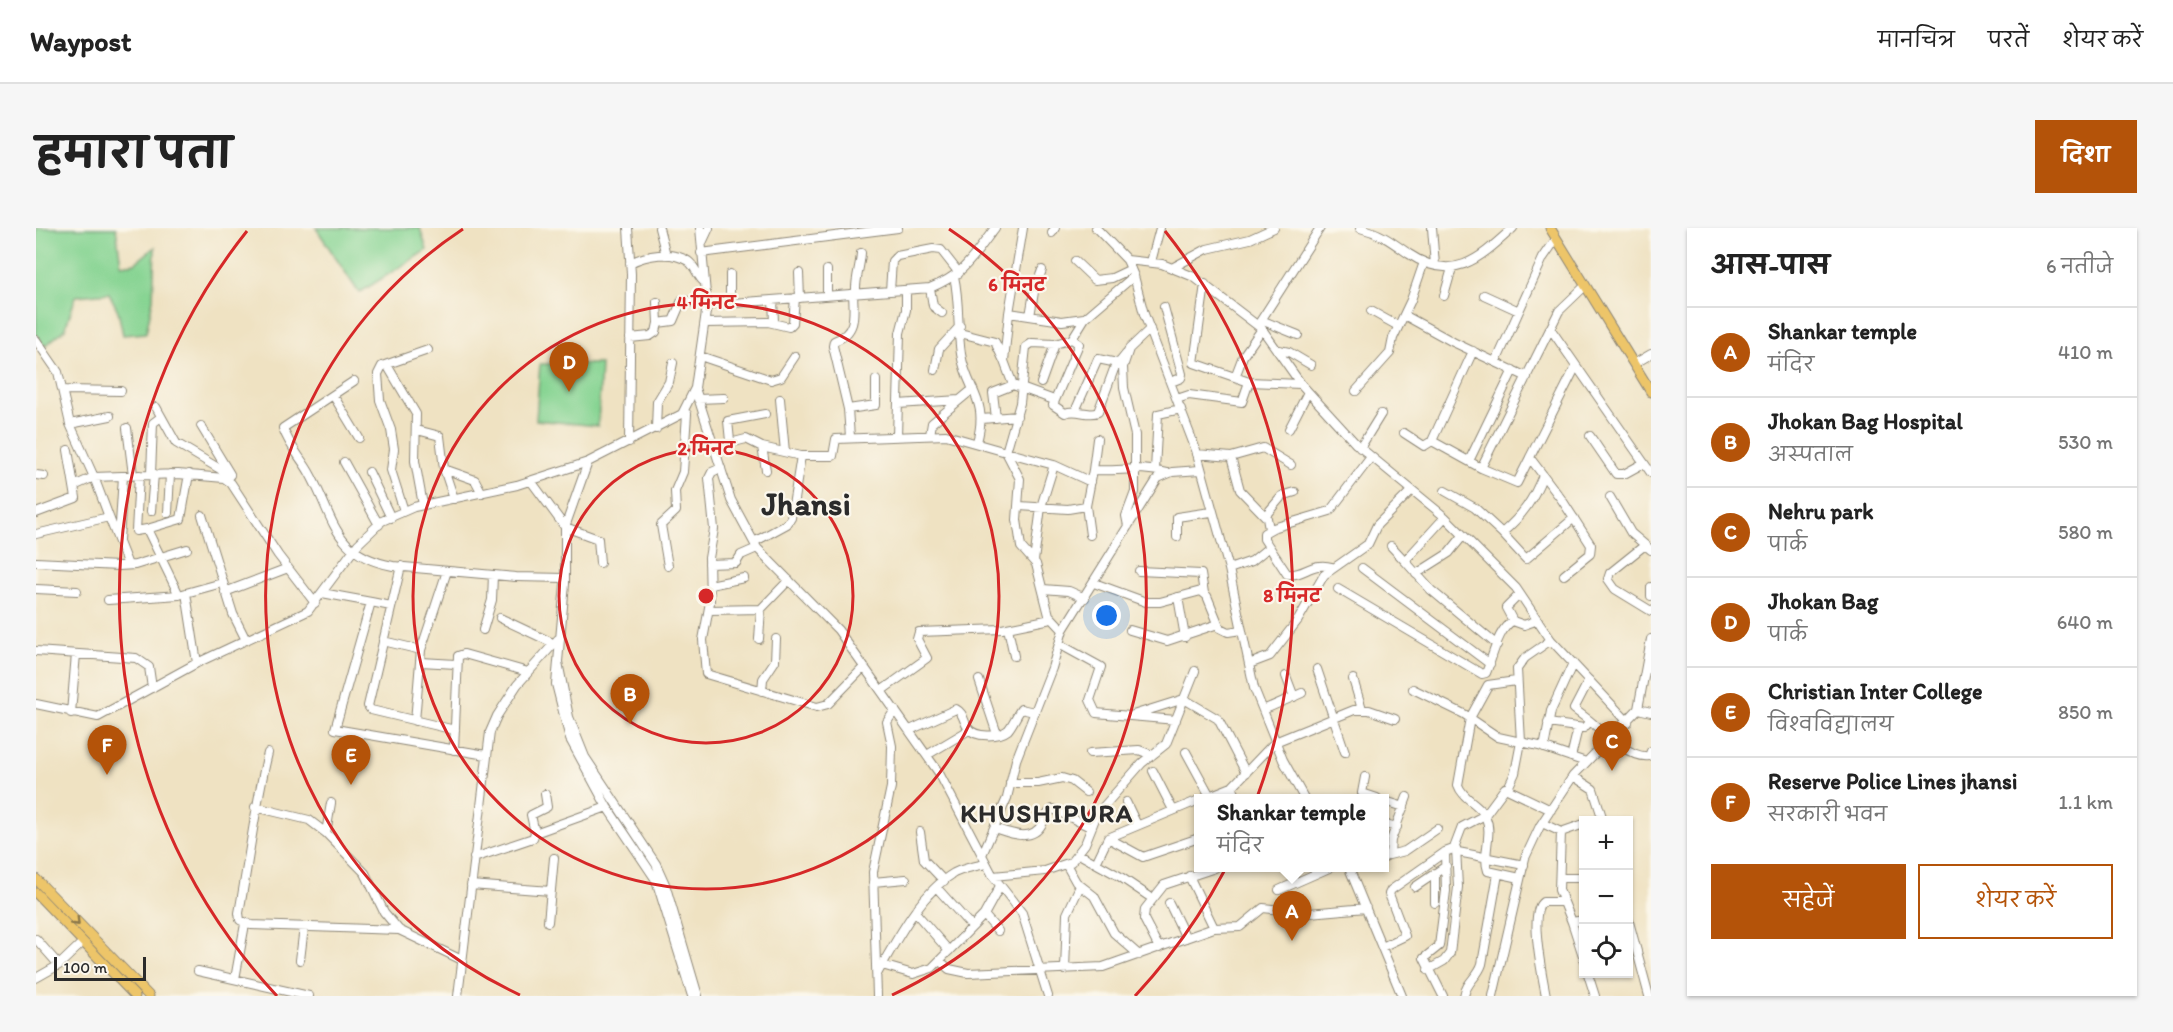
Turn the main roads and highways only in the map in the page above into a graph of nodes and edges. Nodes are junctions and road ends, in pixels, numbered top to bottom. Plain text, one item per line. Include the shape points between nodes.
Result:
1 (1550, 228) edge
2 (1651, 392) edge
3 (36, 879) edge
4 (36, 893) edge
5 (135, 996) edge
6 (149, 996) edge

1 - 2 main road
3 -> 6 main road
4 - 5 main road

